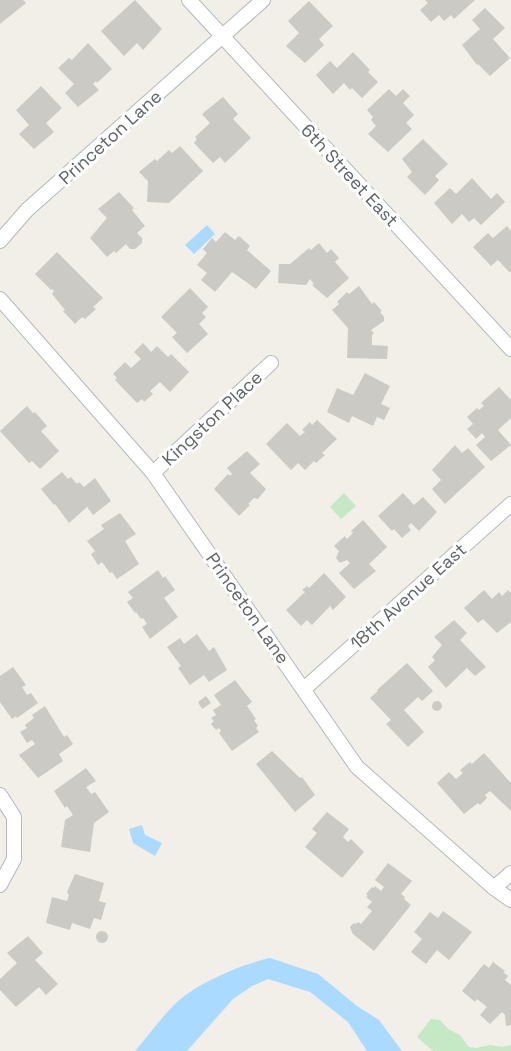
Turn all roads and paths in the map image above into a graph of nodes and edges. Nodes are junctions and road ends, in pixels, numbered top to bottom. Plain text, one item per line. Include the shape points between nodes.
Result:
1 (189, 0) edge
2 (263, 0) edge
3 (223, 37) junction
4 (0, 240) edge
5 (0, 299) edge
6 (511, 349) edge
7 (271, 363) dead end
8 (153, 473) junction
9 (511, 504) edge
10 (304, 689) junction
11 (0, 795) edge
12 (511, 873) edge
13 (0, 885) edge
14 (494, 888) junction
15 (511, 900) edge

1 - 3 street, 6th Street East
2 - 3 street
3 - 4 street, Princeton Lane via 27,210
3 - 6 street, 6th Street East
5 - 8 street, Princeton Lane
7 - 8 street, Kingston Place
8 - 10 street, Princeton Lane
9 - 10 street, 18th Avenue East
10 - 14 street, Princeton Lane via 357,767
11 - 13 street via 14,817 14,859
12 - 14 street
14 - 15 street, Princeton Lane

